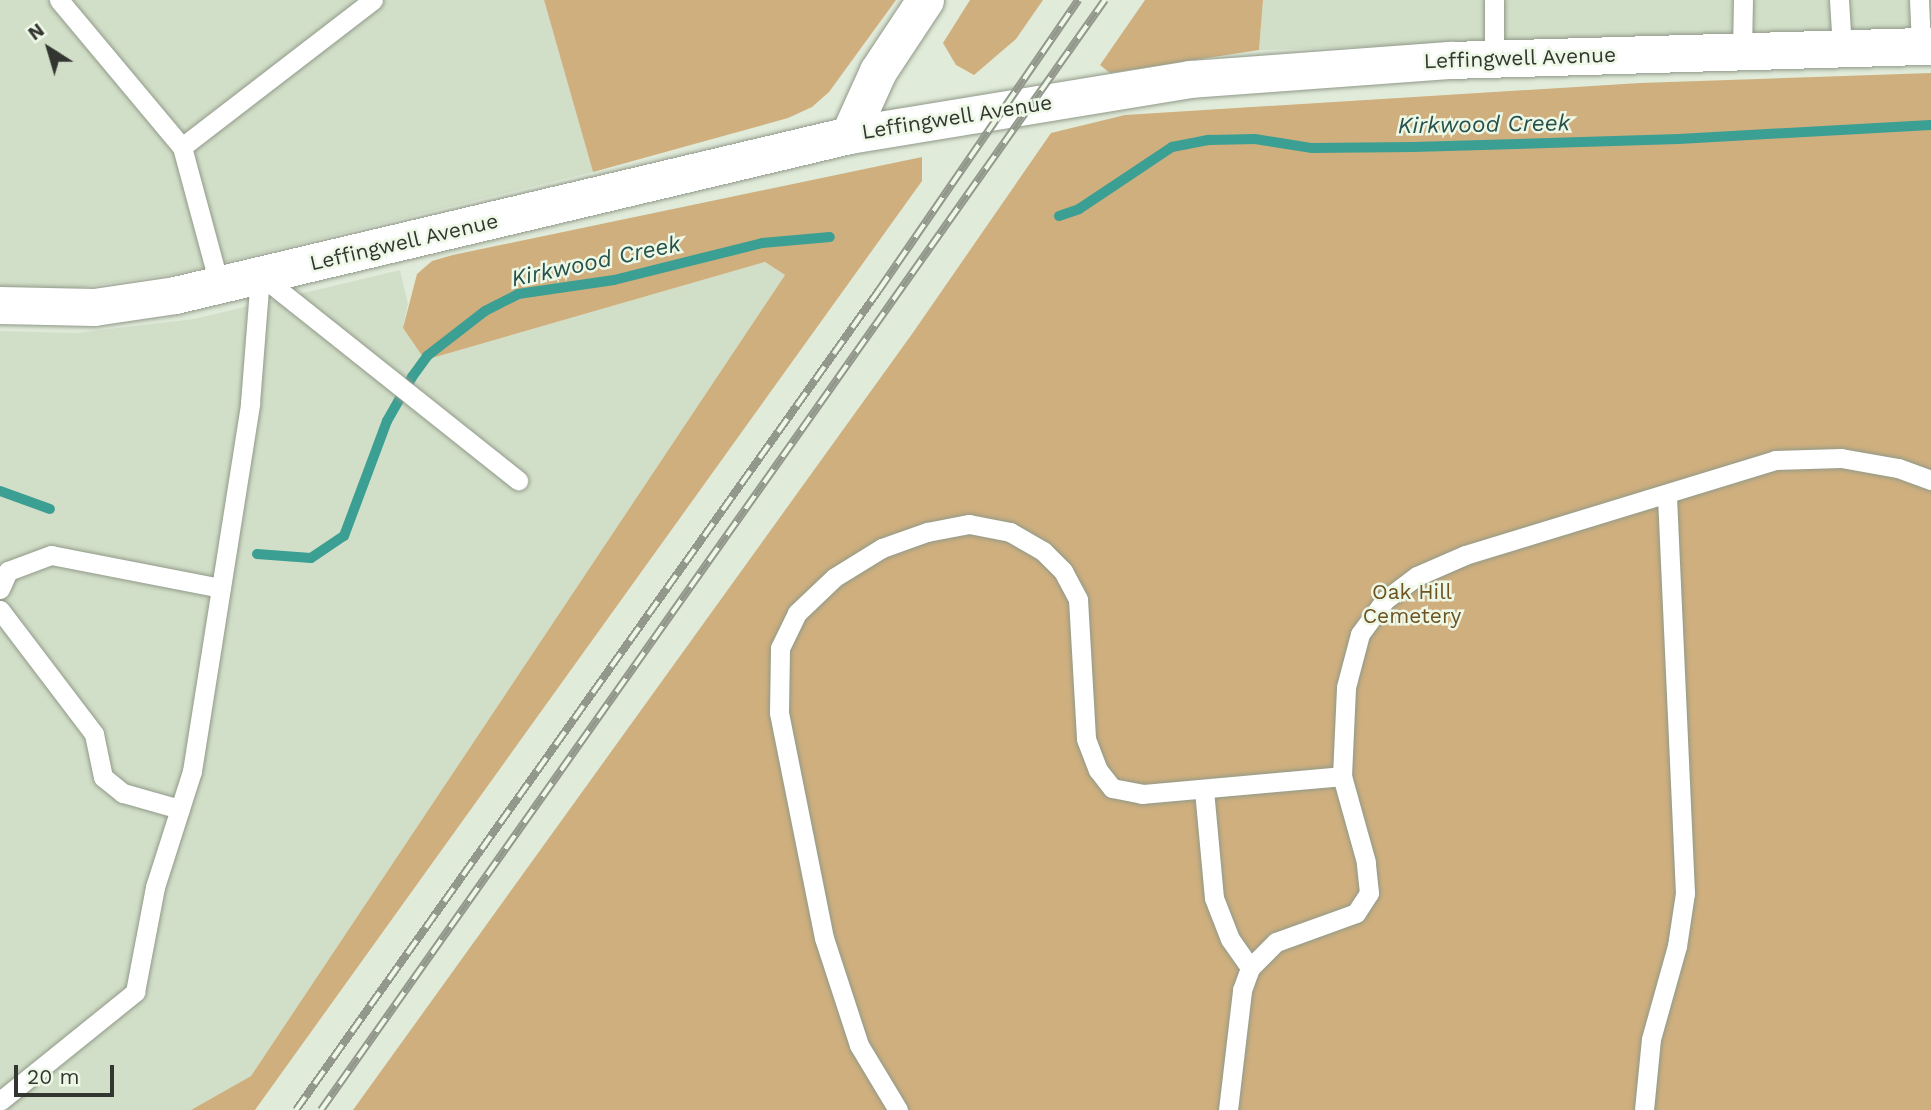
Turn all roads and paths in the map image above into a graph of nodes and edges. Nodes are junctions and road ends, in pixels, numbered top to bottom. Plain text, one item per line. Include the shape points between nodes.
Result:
1 (60, 0) edge
2 (373, 0) edge
3 (925, 0) edge
4 (1494, 0) edge
5 (1743, 0) edge
6 (1839, 0) edge
7 (1919, 0) edge
8 (1926, 46) edge
9 (1842, 48) junction
10 (1742, 51) junction
11 (1493, 58) junction
12 (849, 135) junction
13 (182, 147) junction
14 (260, 275) junction
15 (219, 284) junction
16 (0, 305) edge
17 (518, 480) dead end
18 (1931, 480) edge
19 (1667, 494) junction
20 (221, 588) junction
21 (0, 589) edge
22 (0, 610) edge
23 (1342, 776) junction
24 (1204, 790) junction
25 (180, 809) junction
26 (1250, 968) junction
27 (0, 1101) edge
28 (898, 1110) edge
29 (1228, 1110) edge
30 (1644, 1110) edge

1 - 13 lane
2 - 13 lane
3 - 12 street via 878,71
4 - 11 lane
5 - 10 lane
6 - 9 lane
7 - 8 lane
8 - 9 street, Leffingwell Avenue
9 - 10 street, Leffingwell Avenue
10 - 11 street, Leffingwell Avenue
11 - 12 street, Leffingwell Avenue via 1190,79
12 - 14 street, Leffingwell Avenue
13 - 15 lane
14 - 15 street, Leffingwell Avenue
14 - 17 lane
14 - 20 lane via 250,403
15 - 16 street, Leffingwell Avenue via 94,307
18 - 19 lane via 1898,468 1841,458 1775,460
19 - 23 lane via 1465,555 1417,576 1385,600 1360,634 1346,687
19 - 30 lane via 1685,893 1677,946 1651,1039
20 - 21 lane via 51,555 8,571
20 - 25 lane via 192,771
22 - 25 lane via 93,734 103,777 122,793
23 - 24 lane
23 - 26 lane via 1366,862 1369,893 1356,913 1276,942
24 - 26 lane via 1214,898 1230,939
24 - 28 lane via 1142,794 1112,788 1098,770 1086,739 1078,599 1063,571 1043,551 1010,532 969,524 882,548 835,577 797,613 780,648 779,713 794,796 824,938 859,1045
25 - 27 lane via 155,887 135,992
26 - 29 lane via 1242,990

